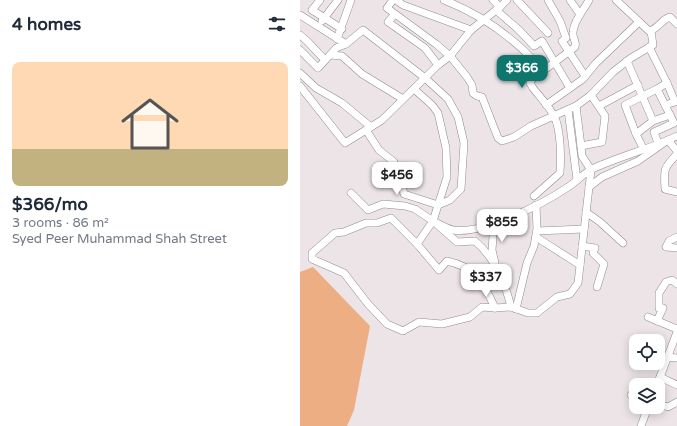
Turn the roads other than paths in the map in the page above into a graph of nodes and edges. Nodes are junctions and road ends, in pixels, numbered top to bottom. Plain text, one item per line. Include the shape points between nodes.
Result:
1 (320, 0) edge
2 (338, 0) edge
3 (351, 0) edge
4 (393, 0) edge
5 (396, 0) edge
6 (444, 0) edge
7 (493, 0) edge
8 (507, 0) edge
9 (518, 0) edge
10 (548, 0) edge
11 (570, 0) edge
12 (589, 0) edge
13 (616, 0) edge
14 (498, 9) junction
15 (579, 13) junction
16 (300, 15) edge
17 (394, 15) junction
18 (324, 18) junction
19 (484, 19) junction
20 (639, 22) junction
21 (677, 24) edge
22 (318, 26) junction
23 (342, 29) junction
24 (471, 30) junction
25 (651, 31) junction
26 (548, 33) dead end
27 (300, 35) edge
28 (337, 39) junction
29 (346, 44) junction
30 (649, 47) junction
31 (300, 50) edge
32 (570, 52) junction
33 (450, 56) junction
34 (328, 58) junction
35 (627, 61) junction
36 (555, 63) junction
37 (438, 65) junction
38 (543, 71) junction
39 (300, 73) edge
40 (585, 76) junction
41 (424, 78) junction
42 (667, 83) junction
43 (638, 85) junction
44 (300, 86) edge
45 (570, 88) junction
46 (414, 89) junction
47 (657, 89) junction
48 (591, 95) junction
49 (643, 96) junction
50 (403, 100) junction
51 (676, 102) edge
52 (546, 105) junction
53 (665, 105) junction
54 (576, 106) junction
55 (598, 106) junction
56 (568, 110) junction
57 (670, 115) junction
58 (554, 116) junction
59 (653, 121) junction
60 (368, 128) junction
61 (636, 134) junction
62 (677, 136) edge
63 (668, 140) junction
64 (658, 144) junction
65 (581, 146) junction
66 (643, 148) junction
67 (677, 153) edge
68 (591, 170) junction
69 (577, 180) junction
70 (589, 187) junction
71 (677, 192) edge
72 (351, 193) dead end
73 (534, 196) dead end
74 (438, 205) junction
75 (536, 205) junction
76 (586, 212) junction
77 (433, 221) junction
78 (494, 223) junction
79 (584, 229) junction
80 (536, 234) junction
81 (677, 237) edge
82 (623, 242) dead end
83 (417, 244) junction
84 (582, 246) junction
85 (677, 248) edge
86 (495, 265) junction
87 (580, 265) junction
88 (677, 284) edge
89 (597, 287) dead end
90 (495, 308) junction
91 (514, 308) junction
92 (648, 317) dead end
93 (657, 321) junction
94 (677, 329) edge
95 (677, 332) edge
96 (675, 342) edge
97 (667, 357) junction
98 (677, 358) edge
99 (660, 377) joint
100 (677, 385) edge
101 (677, 402) edge
102 (665, 406) edge
103 (645, 414) edge
104 (641, 426) edge

1 - 18 street via 312,10
2 - 18 street
3 - 23 street
4 - 17 street via 386,7
5 - 24 street via 403,5
6 - 19 street
7 - 14 street
8 - 14 street
9 - 26 street
10 - 32 street via 566,38 562,42
11 - 15 street
12 - 15 street
13 - 20 street
14 - 19 street
14 - 36 street via 534,46 542,41
15 - 32 street via 572,33 576,43
16 - 22 street
17 - 33 street
17 - 37 street via 388,22 425,48
18 - 22 street
18 - 23 street
19 - 24 street
19 - 38 street via 529,54
20 - 25 street
20 - 40 street
21 - 25 street via 667,17
22 - 28 street
23 - 28 street
24 - 33 street
25 - 30 street via 654,45
27 - 34 street
28 - 29 street
29 - 34 street via 336,48
29 - 41 street via 363,30
30 - 35 street
30 - 42 street
31 - 34 street via 318,68
32 - 36 street
32 - 40 street
33 - 37 street
33 - 58 street via 472,85 473,93 482,97 499,140 514,137
34 - 50 street via 342,56 362,74
35 - 43 street
35 - 48 street
36 - 38 street
36 - 45 street
37 - 41 street
38 - 52 street via 530,80 530,83
39 - 60 street via 316,88 342,103
40 - 45 street
41 - 46 street
41 - 74 street via 448,99 458,117 464,143 461,189 450,200
42 - 47 street
42 - 51 street
43 - 49 street
43 - 55 street
44 - 60 street via 345,143
45 - 52 street
46 - 50 street
46 - 74 street via 438,114 446,148 447,178
47 - 49 street
47 - 53 street
48 - 54 street
48 - 55 street
49 - 59 street
49 - 61 street via 625,105
50 - 60 street via 382,120
51 - 53 street
52 - 58 street
53 - 57 street
54 - 56 street
54 - 65 street
55 - 65 street via 605,116 602,142
56 - 58 street
56 - 69 street
57 - 59 street
57 - 64 street via 674,123 654,132
58 - 73 street via 558,130 560,172
59 - 61 street
60 - 74 street via 379,150 394,162 404,194
61 - 66 street
62 - 63 street
63 - 64 street
63 - 67 street
63 - 70 street via 638,161 602,177
64 - 66 street
65 - 68 street via 582,156
66 - 68 street
67 - 71 street via 666,166 665,189
68 - 69 street
68 - 70 street
69 - 75 street
70 - 76 street
72 - 77 street via 368,210 383,204 405,206 415,209
74 - 77 street
75 - 78 street
75 - 80 street
76 - 79 street
76 - 82 street
77 - 78 street via 452,230 473,229
77 - 83 street
77 - 86 street via 457,242 475,241
78 - 86 street via 492,250
79 - 80 street
79 - 84 street
80 - 87 street
80 - 91 street
81 - 85 street via 669,241 666,247
83 - 90 street via 439,270 447,261 461,264 476,273
83 - 90 street via 391,218 335,233 312,253 312,259 344,273 387,324 403,331 419,322 442,324 470,317 482,307
84 - 87 street
84 - 89 street via 595,248 593,253 604,264
86 - 91 street
87 - 91 street via 578,283 570,294 557,297 538,314
88 - 93 street via 672,280 666,282 659,293 659,308 662,308
90 - 91 street
92 - 93 street
93 - 94 street
95 - 96 street
96 - 97 street
97 - 98 street
97 - 99 street
99 - 100 street
101 - 102 street
103 - 104 street

